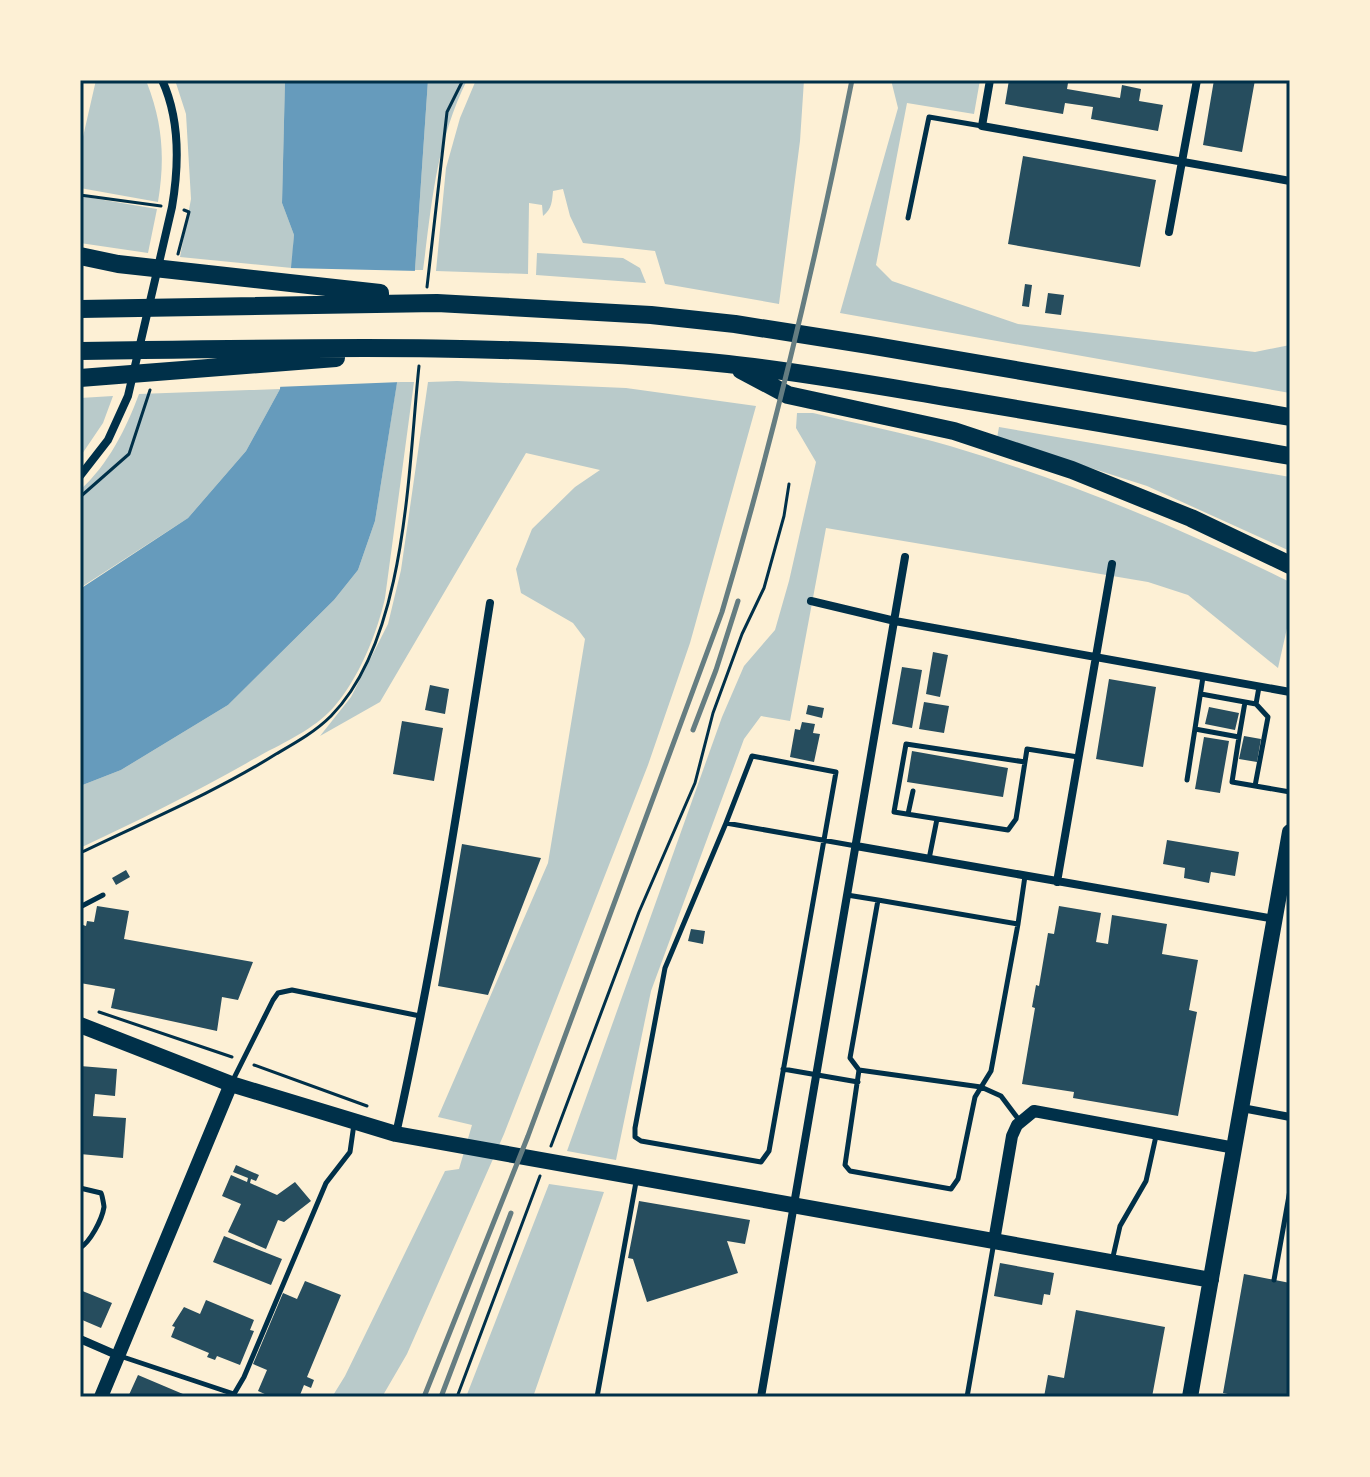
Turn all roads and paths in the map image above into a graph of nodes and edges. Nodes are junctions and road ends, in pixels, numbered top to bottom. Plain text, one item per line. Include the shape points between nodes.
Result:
1 (162, 80) edge
2 (463, 80) edge
3 (990, 80) edge
4 (1197, 80) edge
5 (982, 126) junction
6 (1183, 162) junction
7 (1290, 181) edge
8 (908, 218) dead end
9 (1169, 232) dead end
10 (80, 256) edge
11 (426, 299) dead end
12 (474, 304) junction
13 (80, 309) edge
14 (465, 349) junction
15 (90, 351) edge
16 (419, 361) dead end
17 (730, 364) junction
18 (87, 378) edge
19 (1290, 417) edge
20 (1290, 456) edge
21 (80, 476) edge
22 (789, 484) dead end
23 (905, 557) dead end
24 (1112, 564) dead end
25 (1290, 565) edge
26 (811, 601) dead end
27 (490, 603) dead end
28 (895, 621) junction
29 (1094, 658) junction
30 (1203, 677) junction
31 (1259, 687) junction
32 (1290, 692) edge
33 (1201, 694) junction
34 (1245, 702) junction
35 (1256, 704) junction
36 (1195, 729) junction
37 (1239, 737) junction
38 (1078, 757) junction
39 (1025, 762) junction
40 (1187, 780) dead end
41 (1255, 786) junction
42 (913, 791) dead end
43 (1290, 792) edge
44 (908, 814) junction
45 (937, 819) junction
46 (726, 823) junction
47 (1290, 832) edge
48 (823, 840) junction
49 (856, 846) junction
50 (80, 853) edge
51 (929, 859) junction
52 (1025, 876) junction
53 (1057, 882) junction
54 (103, 895) dead end
55 (847, 895) junction
56 (878, 900) junction
57 (80, 907) edge
58 (1276, 919) junction
59 (1018, 924) junction
60 (95, 1011) dead end
61 (421, 1017) junction
62 (80, 1025) edge
63 (242, 1061) junction
64 (783, 1069) junction
65 (859, 1070) junction
66 (816, 1075) junction
67 (858, 1082) junction
68 (231, 1084) junction
69 (981, 1087) junction
70 (567, 1106) dead end
71 (370, 1107) dead end
72 (1242, 1108) junction
73 (1290, 1117) edge
74 (1022, 1118) junction
75 (354, 1123) junction
76 (1157, 1132) junction
77 (396, 1134) junction
78 (547, 1146) dead end
79 (1235, 1148) junction
80 (562, 1149) dead end
81 (637, 1178) junction
82 (80, 1188) edge
83 (1290, 1190) edge
84 (794, 1206) junction
85 (520, 1226) dead end
86 (994, 1241) junction
87 (80, 1248) edge
88 (1112, 1262) junction
89 (1211, 1280) junction
90 (1274, 1280) dead end
91 (80, 1339) edge
92 (119, 1356) junction
93 (101, 1397) edge
94 (457, 1397) edge
95 (597, 1397) edge
96 (761, 1397) edge
97 (967, 1397) edge
98 (1190, 1397) edge

1 - 21 street via 177,146 172,207 128,396 108,440
2 - 11 path via 447,112
3 - 5 street
4 - 6 street
5 - 6 street
5 - 8 lane via 929,117
6 - 7 street
6 - 9 street
10 - 12 highway
12 - 13 highway
12 - 19 highway via 735,324
14 - 15 highway
14 - 17 highway
14 - 18 highway
16 - 50 path via 397,565 386,617 354,686 312,732 238,778
17 - 20 highway
17 - 25 highway via 788,395 954,431 1072,470
22 - 70 path via 764,588 713,713 695,783 639,912
23 - 28 street
24 - 29 street
26 - 28 street
27 - 61 street
28 - 29 street
28 - 49 street
29 - 30 street
29 - 38 street
30 - 31 street
30 - 33 lane
31 - 32 street
31 - 35 lane
33 - 34 lane
33 - 36 lane
34 - 35 lane
34 - 37 lane
35 - 41 lane via 1268,717
36 - 37 lane
36 - 40 lane
37 - 41 lane via 1232,782
38 - 39 lane via 1027,749
38 - 53 street
39 - 44 lane via 906,744 894,812
39 - 45 lane via 1016,819 1008,830
41 - 43 lane
42 - 44 lane
44 - 45 lane
45 - 51 lane
46 - 48 lane
46 - 48 lane via 752,756 836,772
46 - 64 lane via 665,968 635,1137 761,1162 769,1151
47 - 58 main road
48 - 49 lane
48 - 64 lane
49 - 51 street
49 - 55 street
51 - 52 street
52 - 53 street
52 - 59 lane
53 - 58 street
54 - 57 lane
55 - 56 lane
55 - 66 street
56 - 59 lane
56 - 65 lane via 850,1058
58 - 72 main road
59 - 69 lane via 991,1071
60 - 63 path
61 - 63 lane via 284,991 273,1000
61 - 77 street
62 - 68 main road
63 - 68 lane
63 - 71 path
64 - 66 lane
65 - 67 lane
65 - 69 lane
66 - 67 lane
66 - 84 street
67 - 69 lane via 845,1165 850,1171 951,1189
68 - 75 main road
68 - 92 main road
69 - 74 lane via 1001,1096
72 - 73 street
72 - 79 main road
74 - 76 street via 1046,1111
74 - 86 street via 1012,1136
75 - 77 main road
75 - 92 lane via 350,1152 326,1183 234,1394
76 - 79 street
76 - 88 lane via 1146,1181 1120,1226
77 - 81 main road
78 - 80 path
79 - 89 main road
81 - 84 main road
81 - 95 lane
82 - 87 lane via 101,1193 104,1206
83 - 90 lane
84 - 86 main road
84 - 96 street
85 - 94 path
86 - 88 main road
86 - 97 lane
88 - 89 main road
89 - 98 main road
91 - 92 street
92 - 93 main road

